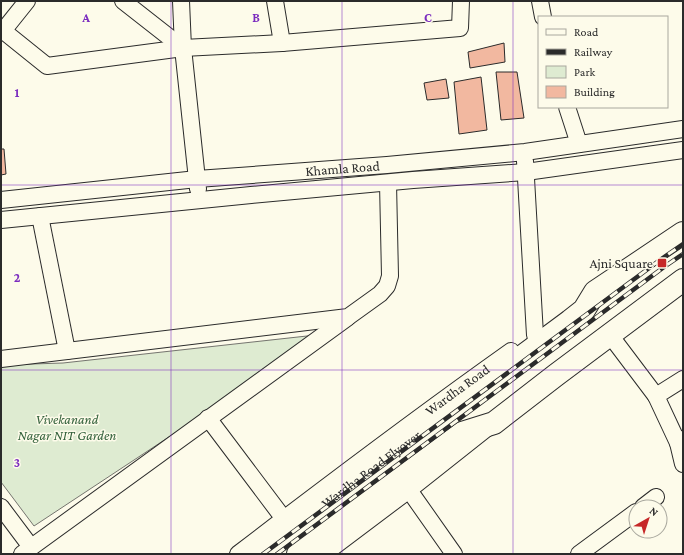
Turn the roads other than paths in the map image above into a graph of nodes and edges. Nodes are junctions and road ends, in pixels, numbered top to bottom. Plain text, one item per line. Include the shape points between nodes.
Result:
1 (27, 1) edge
2 (123, 1) edge
3 (181, 1) edge
4 (275, 1) edge
5 (461, 1) edge
6 (540, 1) edge
7 (543, 16) edge
8 (2, 30) edge
9 (282, 43) junction
10 (183, 48) junction
11 (567, 108) edge
12 (683, 129) edge
13 (579, 144) junction
14 (683, 150) edge
15 (525, 152) junction
16 (526, 172) junction
17 (197, 179) junction
18 (388, 183) junction
19 (1, 200) edge
20 (200, 200) junction
21 (40, 216) junction
22 (1, 220) edge
23 (683, 233) edge
24 (683, 280) edge
25 (595, 292) junction
26 (348, 317) junction
27 (535, 335) junction
28 (610, 335) junction
29 (67, 351) junction
30 (1, 359) edge
31 (683, 379) edge
32 (656, 396) junction
33 (208, 418) junction
34 (494, 423) junction
35 (681, 441) edge
36 (683, 464) edge
37 (409, 490) junction
38 (656, 497) dead end
39 (653, 499) edge
40 (1, 507) edge
41 (628, 518) edge
42 (284, 519) junction
43 (26, 551) edge
44 (238, 554) edge
45 (256, 554) edge
46 (298, 554) edge
47 (324, 554) edge
48 (454, 554) edge
49 (579, 554) edge

1 - 8 street
2 - 10 street
3 - 10 street
4 - 9 street
5 - 9 street via 460,28
6 - 7 street
8 - 10 street via 47,66
9 - 10 street
10 - 17 street
11 - 13 street
12 - 13 street, Khamla Road
13 - 15 street, Khamla Road
14 - 16 street, Khamla Road
15 - 16 street
15 - 17 street, Khamla Road
16 - 18 street, Khamla Road
16 - 27 street
17 - 19 street, Khamla Road
17 - 20 street
18 - 20 street, Khamla Road
18 - 26 street via 390,276 387,286 380,294
20 - 21 street, Khamla Road
21 - 22 street, Khamla Road
21 - 29 street
23 - 25 highway, Wardha Road
24 - 28 highway
25 - 27 street, Wardha Road
25 - 45 highway, Wardha Road Flyover via 584,310 570,321
26 - 29 street
26 - 33 street
27 - 42 street, Wardha Road via 429,410
28 - 32 street
28 - 34 highway
29 - 30 street
31 - 32 street
32 - 35 street
33 - 42 street
33 - 43 street
34 - 37 street
34 - 46 highway, Wardha Road Flyover via 462,432
35 - 36 street
37 - 47 street
37 - 48 street
38 - 39 street
40 - 43 street
41 - 49 street
42 - 44 street, Wardha Road

